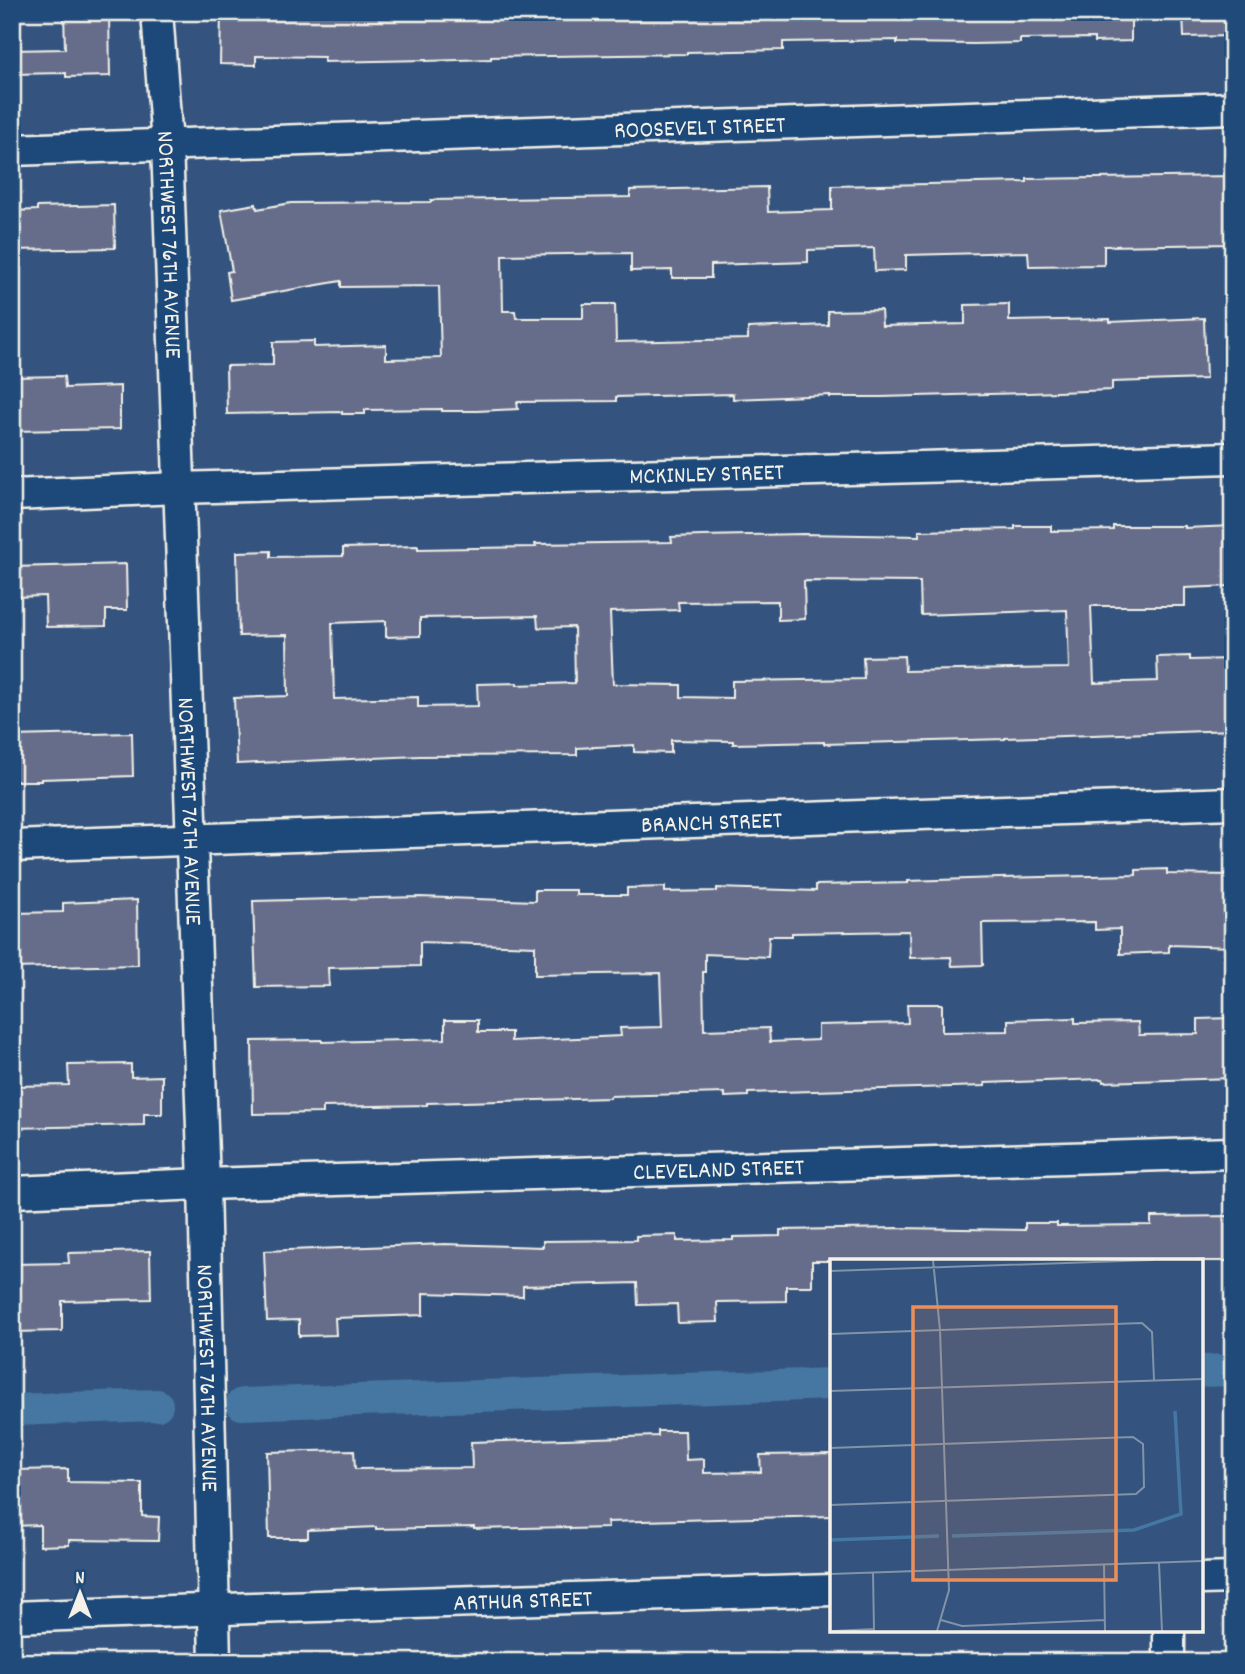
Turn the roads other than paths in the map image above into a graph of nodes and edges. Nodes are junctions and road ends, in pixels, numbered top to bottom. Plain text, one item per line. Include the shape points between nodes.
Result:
1 (157, 12) edge
2 (1233, 108) edge
3 (167, 144) junction
4 (12, 150) edge
5 (1233, 458) edge
6 (179, 488) junction
7 (12, 495) edge
8 (1233, 803) edge
9 (192, 840) junction
10 (12, 846) edge
11 (1233, 1153) edge
12 (204, 1184) junction
13 (12, 1192) edge
14 (1233, 1578) edge
15 (1203, 1579) edge
16 (830, 1590) edge
17 (214, 1610) junction
18 (12, 1617) edge
19 (1169, 1632) edge
20 (215, 1662) edge
21 (1169, 1662) edge

1 - 3 street, NORTHWEST 76TH AVENUE
2 - 3 street, ROOSEVELT STREET
3 - 4 street, ROOSEVELT STREET
3 - 6 street, NORTHWEST 76TH AVENUE
5 - 6 street, MCKINLEY STREET
6 - 7 street, MCKINLEY STREET
6 - 9 street, NORTHWEST 76TH AVENUE
8 - 9 street, BRANCH STREET
9 - 10 street, BRANCH STREET
9 - 12 street, NORTHWEST 76TH AVENUE
11 - 12 street, CLEVELAND STREET
12 - 13 street, CLEVELAND STREET
12 - 17 street, NORTHWEST 76TH AVENUE
14 - 15 street
16 - 17 street, ARTHUR STREET
17 - 18 street, ARTHUR STREET
17 - 20 street, NORTHWEST 76TH AVENUE
19 - 21 street

